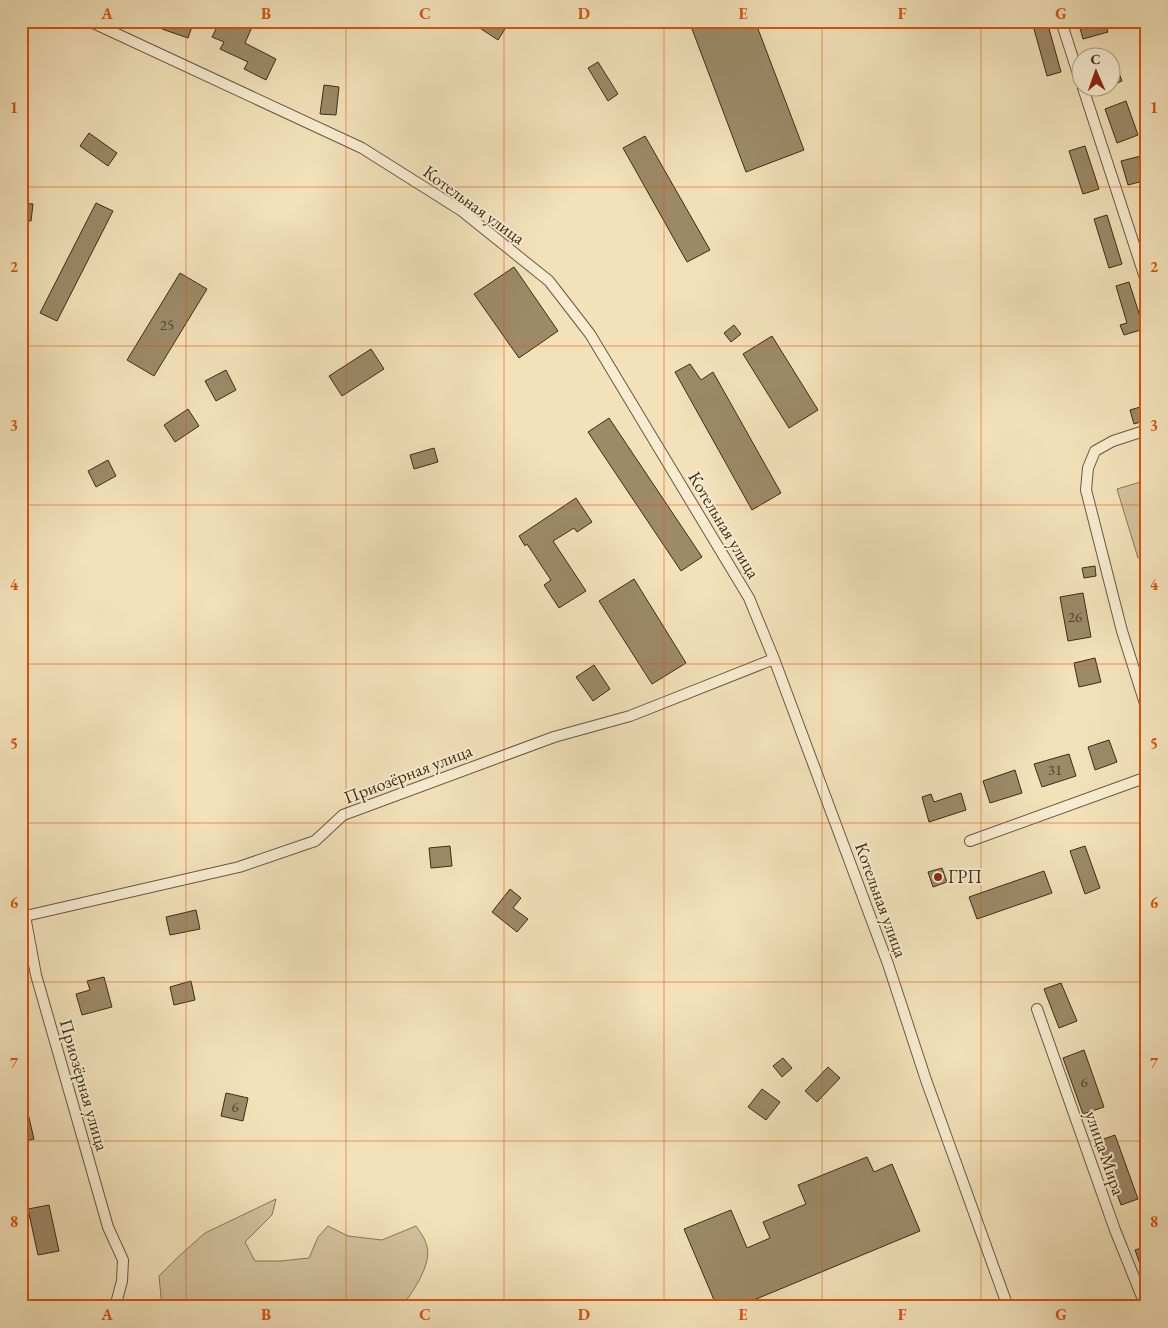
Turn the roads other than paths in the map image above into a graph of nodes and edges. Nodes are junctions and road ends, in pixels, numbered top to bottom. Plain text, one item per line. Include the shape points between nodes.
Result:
1 (89, 21) edge
2 (1062, 21) edge
3 (1070, 48) edge
4 (1086, 98) edge
5 (1147, 284) edge
6 (1147, 430) edge
7 (774, 659) junction
8 (1147, 710) edge
9 (1147, 777) edge
10 (970, 841) dead end
11 (23, 916) edge
12 (1037, 1009) dead end
13 (114, 1307) edge
14 (1008, 1307) edge
15 (1146, 1307) edge

1 - 7 street, Котельная улица via 362,148 462,211 549,281 590,334 749,598
2 - 3 street
4 - 5 street
6 - 8 street via 1113,441 1096,452 1088,468 1086,490 1122,631
7 - 11 street, Приозёрная улица via 630,716 554,737 343,815 314,841 249,864
7 - 14 street, Котельная улица via 888,964
9 - 10 street
11 - 13 street, Приозёрная улица via 36,975 108,1227 123,1260 122,1281
12 - 15 street, улица Мира via 1115,1230

